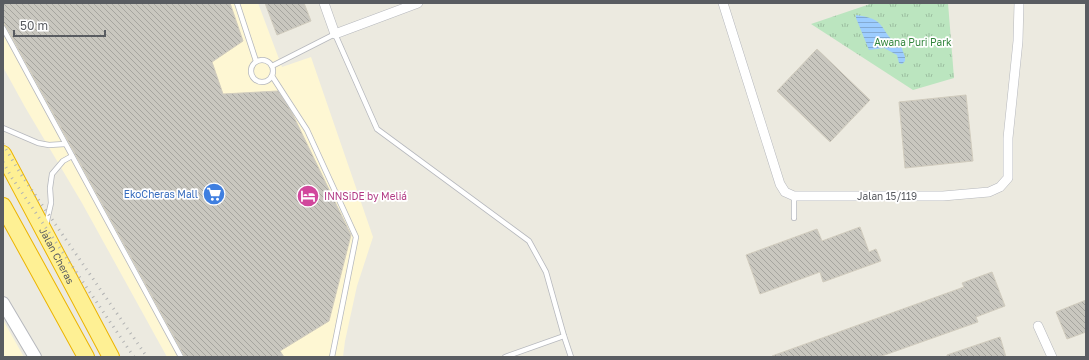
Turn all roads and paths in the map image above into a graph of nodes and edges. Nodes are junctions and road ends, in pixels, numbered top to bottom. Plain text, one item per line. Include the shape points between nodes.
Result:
1 (237, 3) edge
2 (324, 3) edge
3 (418, 3) edge
4 (723, 3) edge
5 (1019, 3) edge
6 (3, 28) edge
7 (335, 34) junction
8 (256, 61) junction
9 (272, 66) junction
10 (272, 76) junction
11 (3, 128) edge
12 (65, 144) junction
13 (3, 154) edge
14 (72, 156) junction
15 (794, 196) junction
16 (3, 206) edge
17 (794, 218) dead end
18 (45, 232) junction
19 (3, 303) edge
20 (1038, 326) dead end
21 (564, 336) junction
22 (35, 357) edge
23 (86, 357) edge
24 (111, 357) edge
25 (181, 357) edge
26 (332, 357) edge
27 (505, 357) edge
28 (571, 357) edge
29 (1052, 357) edge

1 - 8 lane
2 - 7 street
3 - 7 street
4 - 15 street via 780,184 785,192
5 - 15 street, Jalan 15/119 via 1018,41 1008,138 1008,178 1000,187 989,192 943,196
6 - 12 lane
7 - 9 lane
7 - 21 lane via 377,129 529,241 546,272
8 - 9 lane via 267,60
8 - 10 lane via 250,70 255,80 266,81
9 - 10 lane
10 - 26 lane via 307,130 356,237
11 - 12 lane via 38,143
12 - 14 lane
13 - 18 highway, Jalan Cheras
14 - 18 lane via 63,161 52,174
14 - 25 lane
15 - 17 lane
16 - 23 highway
18 - 24 highway, Jalan Cheras
19 - 22 street
20 - 29 street
21 - 27 lane
21 - 28 lane

